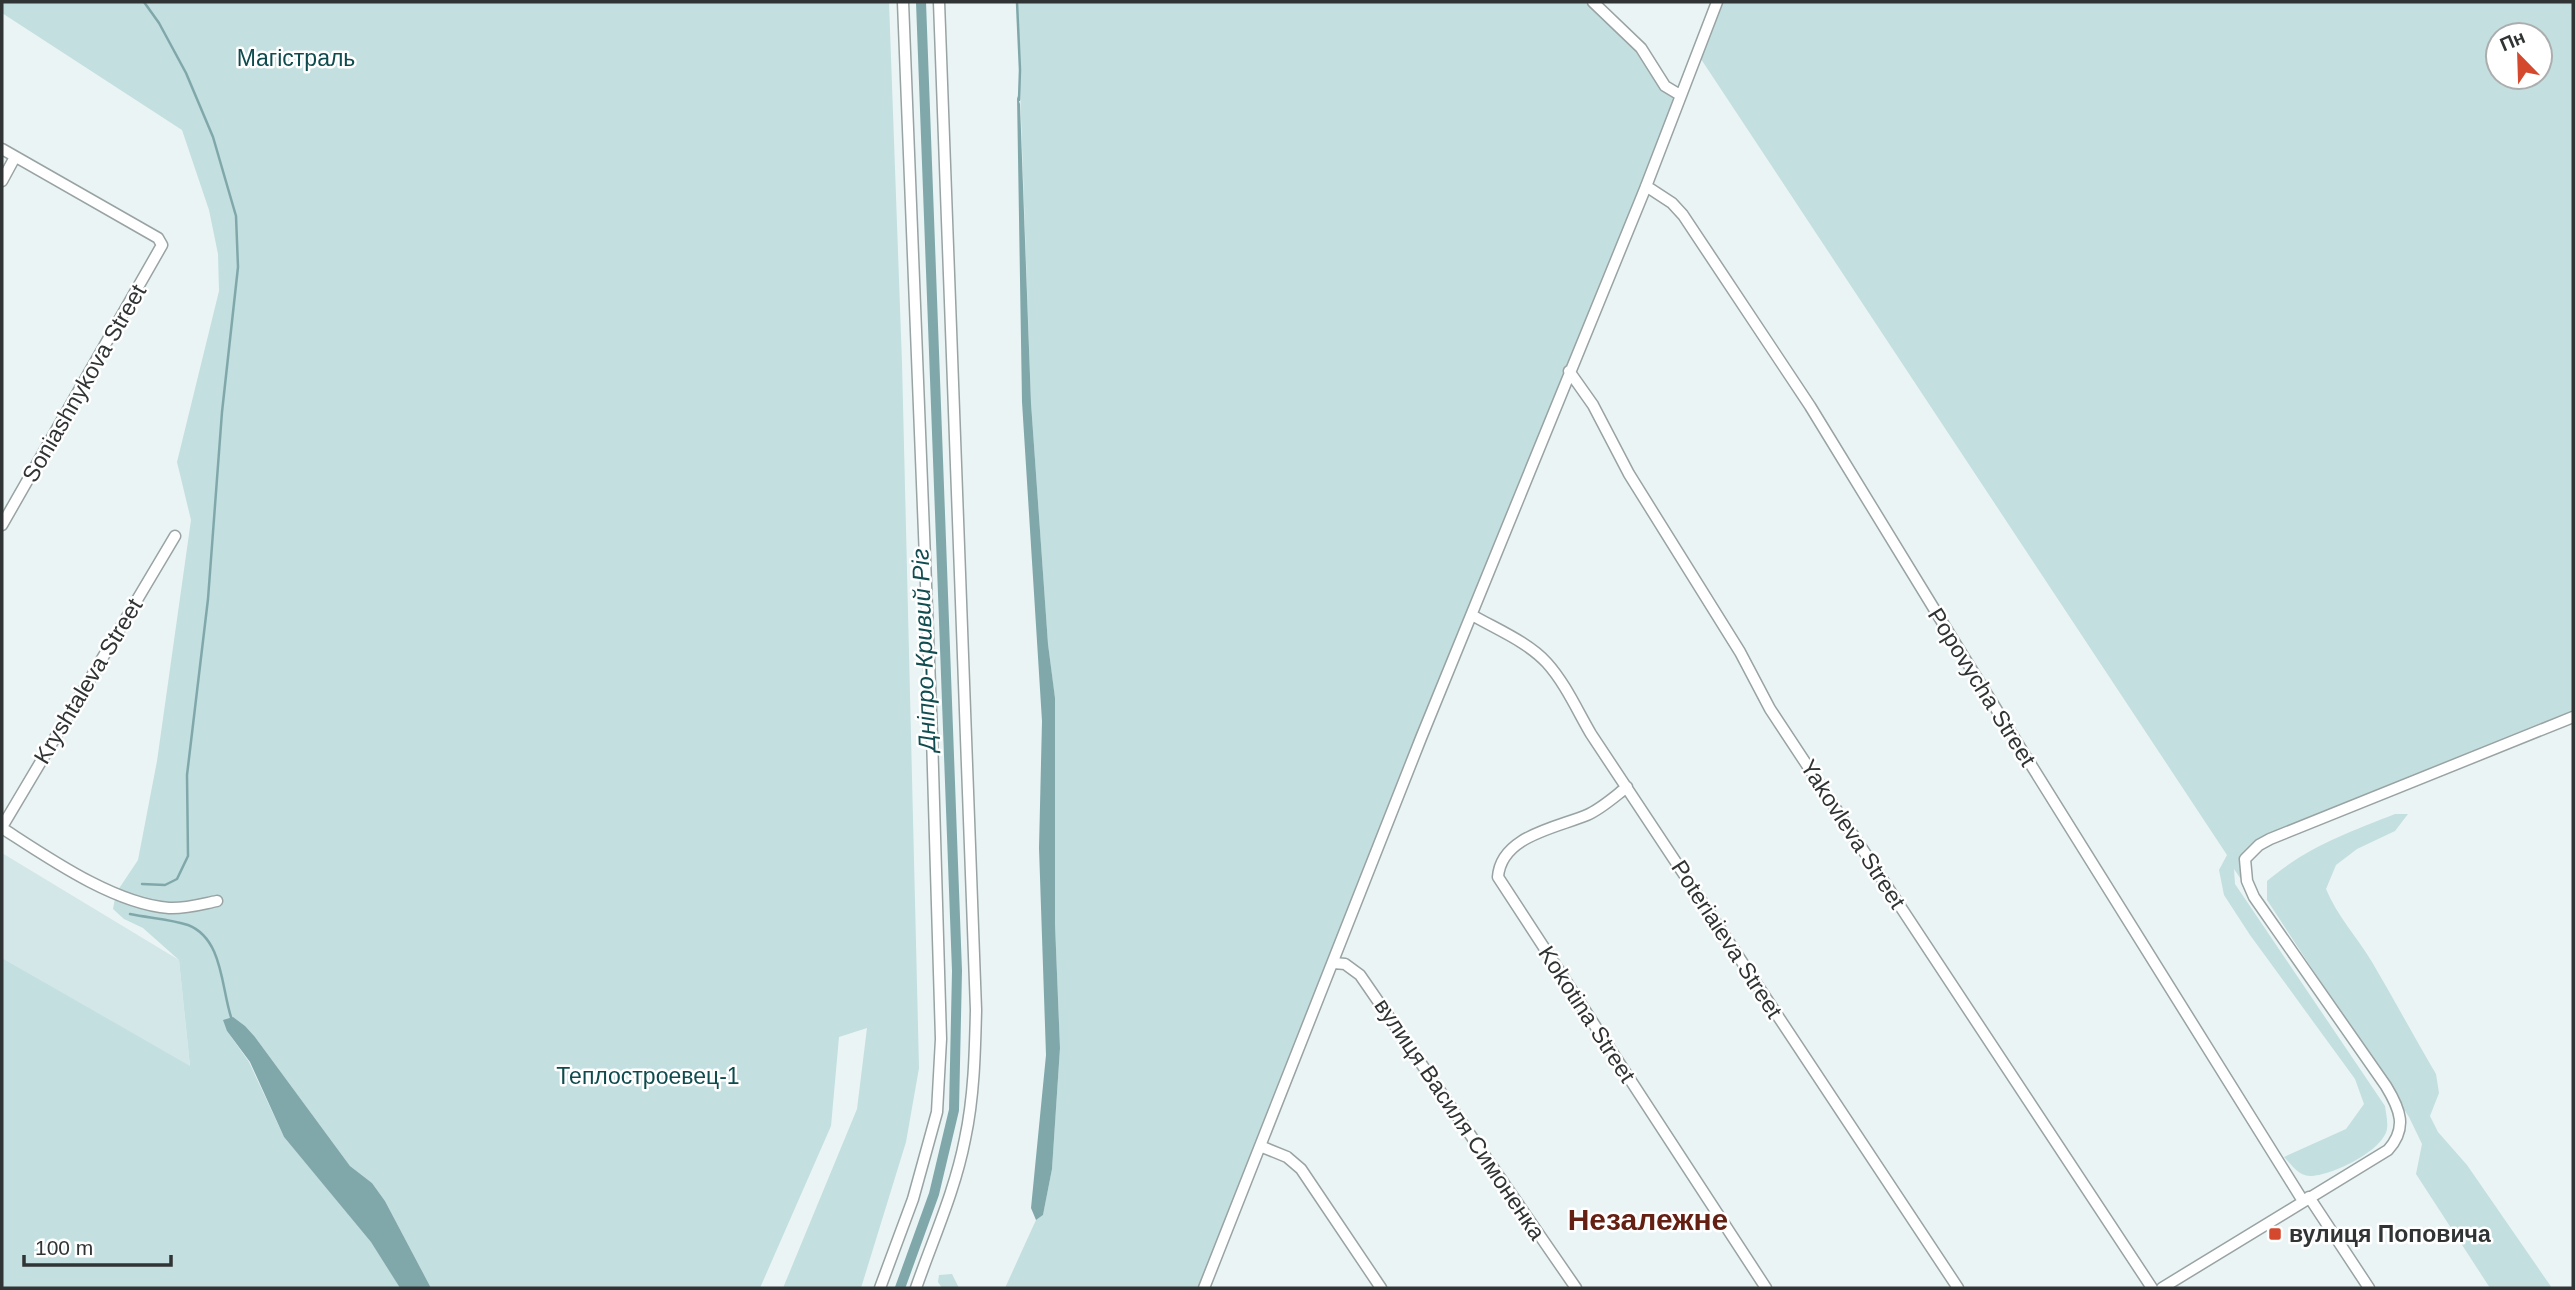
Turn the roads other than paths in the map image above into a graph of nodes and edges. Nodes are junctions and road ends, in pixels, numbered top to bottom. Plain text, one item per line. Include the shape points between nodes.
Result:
1 (903, 2) edge
2 (939, 2) edge
3 (1593, 2) edge
4 (1717, 2) edge
5 (1680, 95) junction
6 (2, 149) edge
7 (15, 157) junction
8 (2, 181) edge
9 (1646, 186) junction
10 (1569, 371) junction
11 (2, 525) edge
12 (175, 536) dead end
13 (1472, 615) junction
14 (2573, 716) edge
15 (1626, 787) junction
16 (2, 828) edge
17 (218, 901) dead end
18 (1334, 963) junction
19 (1260, 1146) junction
20 (2306, 1199) junction
21 (880, 1288) edge
22 (916, 1288) edge
23 (1204, 1288) edge
24 (1381, 1288) edge
25 (1576, 1288) edge
26 (1766, 1288) edge
27 (1958, 1288) edge
28 (2152, 1288) edge
29 (2162, 1288) edge
30 (2369, 1288) edge

1 - 21 street via 941,1039 937,1112 913,1199
2 - 22 street via 976,1010 965,1139 950,1198
3 - 5 street via 1641,48 1665,86
4 - 5 street
5 - 9 street
6 - 7 street
7 - 8 street
7 - 11 street, Soniashnykova Street via 161,241 162,248
9 - 10 street
9 - 20 street, Popovycha Street via 1683,215 1802,395
10 - 13 street
10 - 28 street, Yakovleva Street via 1770,709
12 - 16 street, Kryshtaleva Street
13 - 15 street, Poteriaieva Street via 1545,661
13 - 18 street
14 - 20 street via 2270,839 2245,859 2254,897 2386,1086 2401,1116 2388,1150
15 - 26 street, Kokotina Street via 1588,815 1524,840 1505,858 1499,877
15 - 27 street, Poteriaieva Street
16 - 17 street via 69,871 131,899 169,908
18 - 19 street
18 - 25 street, вулиця Василя Симоненка via 1345,964 1360,975
19 - 23 street
19 - 24 street via 1287,1157 1301,1169
20 - 29 street
20 - 30 street, Popovycha Street

